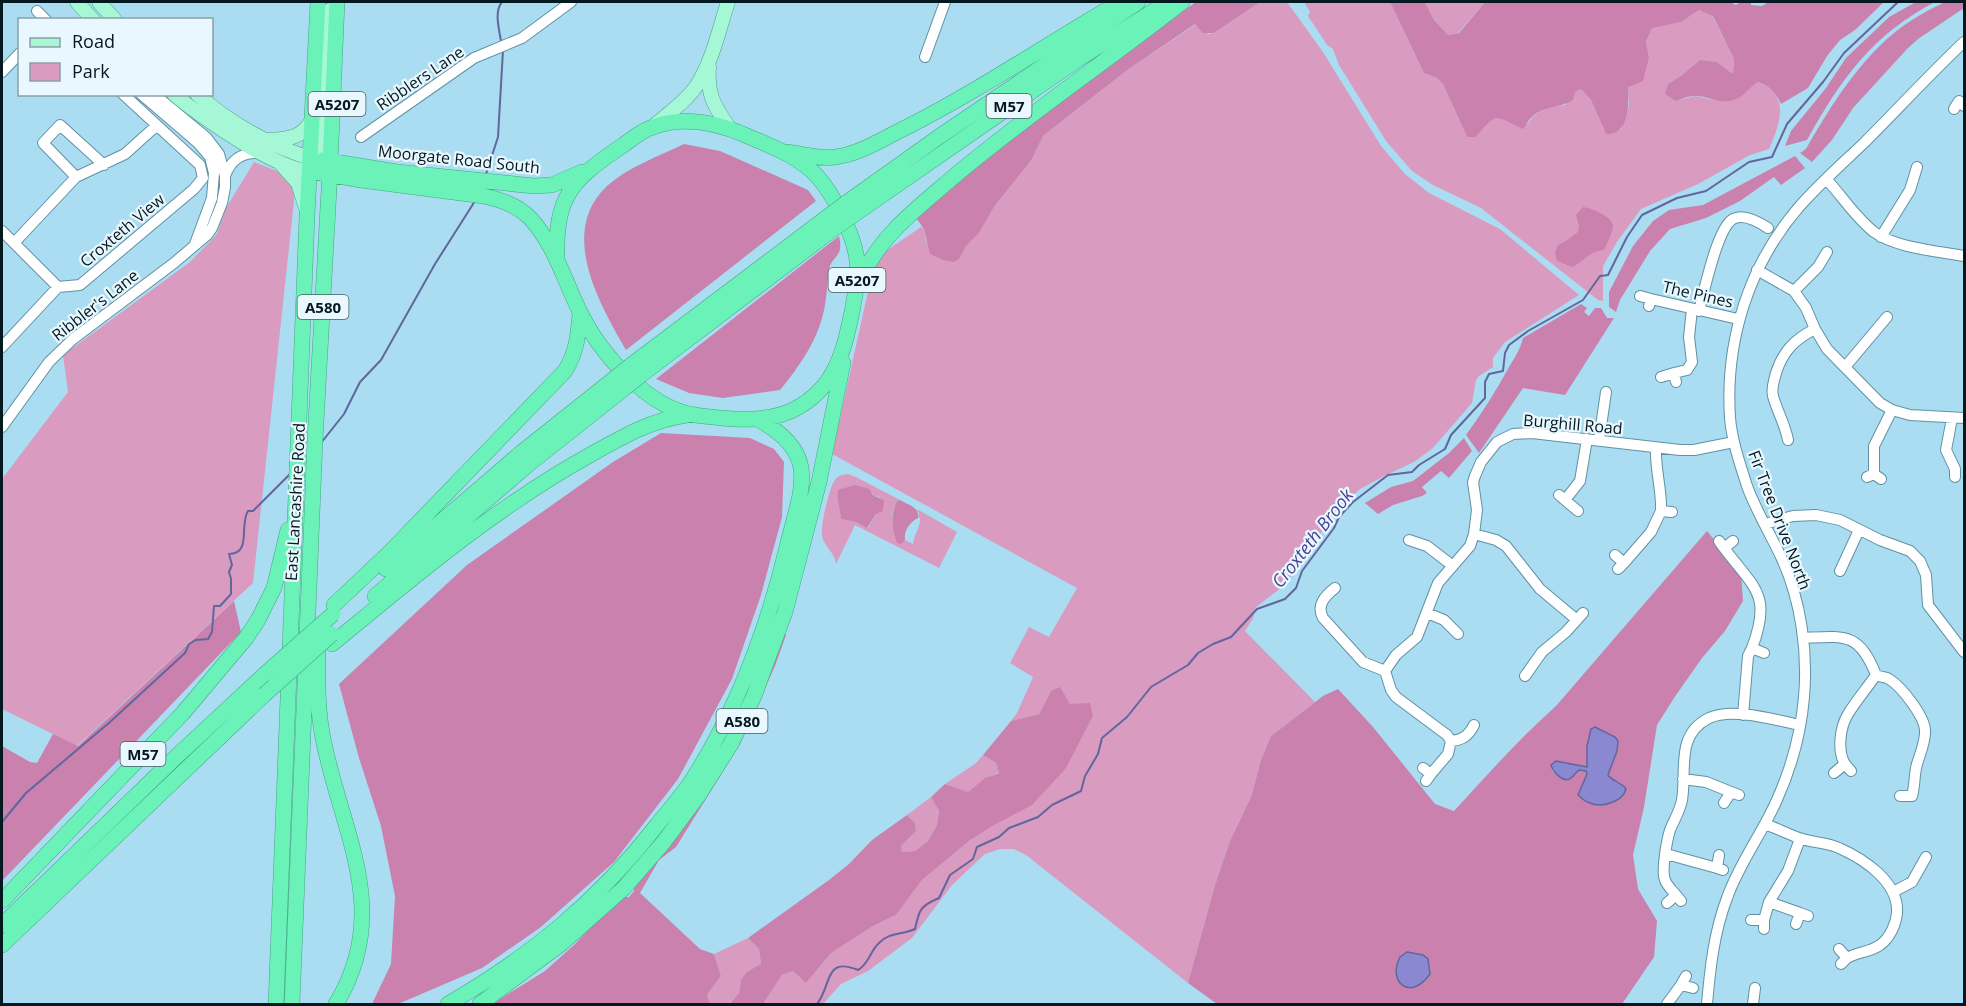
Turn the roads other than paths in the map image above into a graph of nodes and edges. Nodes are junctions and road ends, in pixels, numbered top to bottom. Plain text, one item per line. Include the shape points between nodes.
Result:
1 (77, 2) edge
2 (99, 2) edge
3 (318, 2) edge
4 (330, 2) edge
5 (336, 2) edge
6 (571, 2) edge
7 (728, 2) edge
8 (945, 2) edge
9 (1120, 2) edge
10 (1138, 2) edge
11 (1168, 2) edge
12 (1182, 2) edge
13 (37, 11) dead end
14 (44, 18) edge
15 (91, 18) edge
16 (113, 18) edge
17 (335, 35) junction
18 (1965, 42) edge
19 (18, 55) edge
20 (925, 57) dead end
21 (709, 62) junction
22 (3, 67) edge
23 (125, 96) edge
24 (143, 96) edge
25 (156, 96) edge
26 (176, 96) edge
27 (200, 96) edge
28 (312, 120) junction
29 (156, 126) junction
30 (653, 127) junction
31 (730, 129) junction
32 (361, 137) dead end
33 (267, 150) junction
34 (783, 151) junction
35 (104, 165) junction
36 (1918, 165) dead end
37 (320, 166) junction
38 (356, 166) junction
39 (589, 168) junction
40 (225, 176) junction
41 (76, 177) junction
42 (1827, 180) junction
43 (480, 188) junction
44 (849, 210) junction
45 (308, 216) junction
46 (1768, 228) dead end
47 (2, 231) edge
48 (1881, 237) junction
49 (14, 243) junction
50 (194, 245) junction
51 (1828, 251) dead end
52 (1965, 256) edge
53 (557, 260) junction
54 (1757, 270) junction
55 (857, 285) junction
56 (58, 287) junction
57 (1794, 291) junction
58 (1647, 301) dead end
59 (1695, 310) junction
60 (580, 314) junction
61 (1888, 317) dead end
62 (1738, 319) junction
63 (1815, 329) junction
64 (845, 345) junction
65 (2, 347) edge
66 (1845, 367) junction
67 (629, 377) junction
68 (1661, 377) dead end
69 (1605, 391) dead end
70 (1892, 410) junction
71 (693, 415) junction
72 (1952, 418) junction
73 (1965, 418) edge
74 (757, 419) junction
75 (2, 427) edge
76 (300, 433) junction
77 (1587, 438) junction
78 (1599, 440) junction
79 (1789, 441) dead end
80 (1734, 442) junction
81 (1656, 448) junction
82 (298, 469) junction
83 (1874, 477) dead end
84 (1955, 479) dead end
85 (313, 495) junction
86 (1578, 511) dead end
87 (1765, 524) junction
88 (1859, 530) junction
89 (1474, 534) junction
90 (1407, 536) dead end
91 (1725, 543) dead end
92 (1615, 555) dead end
93 (1453, 566) junction
94 (1839, 573) dead end
95 (1336, 588) dead end
96 (333, 609) junction
97 (1427, 612) junction
98 (1459, 635) dead end
99 (1803, 638) junction
100 (332, 639) junction
101 (1962, 645) edge
102 (1752, 648) junction
103 (1764, 653) dead end
104 (1385, 671) junction
105 (1876, 675) junction
106 (1524, 678) dead end
107 (1743, 715) junction
108 (1475, 724) dead end
109 (1800, 725) junction
110 (1451, 741) junction
111 (1834, 773) dead end
112 (1427, 774) dead end
113 (1683, 779) junction
114 (1900, 796) dead end
115 (1724, 803) dead end
116 (1765, 824) junction
117 (1800, 839) junction
118 (1666, 854) junction
119 (1719, 855) dead end
120 (1911, 859) dead end
121 (1893, 892) junction
122 (2, 901) edge
123 (1769, 902) junction
124 (1667, 903) dead end
125 (1751, 920) dead end
126 (1796, 924) dead end
127 (2, 925) edge
128 (2, 945) edge
129 (1839, 949) dead end
130 (1755, 986) dead end
131 (1693, 988) dead end
132 (276, 1005) edge
133 (292, 1005) edge
134 (336, 1005) edge
135 (448, 1005) edge
136 (480, 1005) edge
137 (1667, 1005) edge
138 (1707, 1005) edge
139 (1753, 1005) edge

1 - 15 main road
2 - 16 main road
3 - 28 highway, East Lancashire Road / A580
4 - 37 main road
5 - 17 highway, East Lancashire Road / A580
6 - 32 street, Ribblers Lane via 502,47 474,58
7 - 21 main road
8 - 20 street
9 - 34 highway via 879,141 836,157
10 - 44 highway, M57 via 950,130
11 - 44 highway, M57
12 - 55 highway via 1073,82 916,209 879,246
13 - 14 street
17 - 37 highway, East Lancashire Road / A580
17 - 38 highway, A5207 via 339,55 337,137 342,151
18 - 42 street, Fir Tree Drive North
19 - 22 street
21 - 30 main road via 691,93
21 - 31 main road via 710,95
23 - 29 street
24 - 50 street, Ribbler's Lane via 210,157 212,198
25 - 40 street, Ribbler's Lane via 213,144
26 - 33 main road, A5207 via 214,126
27 - 33 main road, A5207
28 - 33 main road, A5207 via 300,135
28 - 37 highway, East Lancashire Road / A580
29 - 35 street via 125,154
29 - 56 street, Croxteth View via 200,165 203,178 80,285
30 - 31 highway, A5207 via 691,121
30 - 39 highway, A5207
31 - 34 highway, A5207
33 - 37 main road, A5207 via 295,153
33 - 40 street via 233,161
33 - 45 main road, A5207 via 298,183
34 - 55 highway, A5207 via 810,170 830,195 853,242
35 - 41 street
35 - 41 street via 60,125 43,143
36 - 48 street via 1910,190
37 - 38 highway, A5207
37 - 43 highway, Moorgate Road South / A5207
37 - 45 highway, East Lancashire Road / A580
37 - 76 highway via 307,395
37 - 85 highway, East Lancashire Road / A580
38 - 43 highway, Moorgate Road South / A5207
39 - 43 highway, Moorgate Road South / A5207 via 552,185
39 - 53 highway, A5207 via 565,201 557,231
40 - 50 street, Ribbler's Lane via 222,203 212,228
41 - 49 street
42 - 48 street
42 - 54 street, Fir Tree Drive North via 1791,217
43 - 53 highway, Moorgate Road South / A5207 via 530,219
44 - 67 highway, M57, bridge
45 - 76 highway, East Lancashire Road / A580
46 - 59 street via 1747,218 1730,220 1718,241
47 - 49 street
48 - 52 street
49 - 56 street
50 - 75 street, Ribbler's Lane via 73,339 49,362
51 - 57 street
53 - 60 highway, A5207
54 - 57 street
54 - 62 street, Fir Tree Drive North
55 - 64 highway, A5207
56 - 65 street
57 - 63 street
58 - 59 street, The Pines
59 - 62 street, The Pines
59 - 68 street via 1689,337 1692,362 1675,378
60 - 67 highway, A5207 via 593,337
60 - 96 highway via 578,341 565,371
61 - 66 street
62 - 80 street, Fir Tree Drive North via 1730,394
63 - 66 street
63 - 79 street via 1787,350 1773,381 1773,395
64 - 74 highway, A5207 via 834,372 818,393 790,411
64 - 136 highway, A580 via 798,568 754,696 731,744 698,796 624,888 561,944
66 - 70 street
67 - 71 highway, A5207 via 655,399
67 - 96 highway, M57 via 522,452
67 - 100 highway, M57
69 - 78 street
70 - 72 street via 1919,417
70 - 83 street via 1874,446
71 - 74 highway, A5207
71 - 100 highway via 653,422 627,434 517,499
72 - 73 street
72 - 84 street via 1946,450
74 - 135 highway, A580 via 781,433 792,445 800,462 801,483 783,565 758,649 719,731 690,783 611,880 530,952
76 - 82 highway, East Lancashire Road / A580
77 - 78 street, Burghill Road
77 - 86 street via 1580,481 1562,497
77 - 89 street, Burghill Road via 1522,434 1497,442 1474,476
78 - 81 street, Burghill Road
80 - 81 street, Burghill Road via 1694,450
80 - 87 street, Fir Tree Drive North
81 - 92 street via 1656,470 1666,511 1621,566
82 - 122 highway, M57 via 284,550 270,596 246,638 183,713
82 - 132 highway, East Lancashire Road / A580
85 - 133 highway, East Lancashire Road / A580
85 - 134 highway via 318,705 328,763 353,849 362,897 358,953
87 - 88 street via 1793,516 1816,515
87 - 99 street, Fir Tree Drive North via 1784,562
88 - 94 street
88 - 101 street via 1915,555 1926,575 1928,605
89 - 93 street, Burghill Road via 1466,552
89 - 106 street via 1506,546 1540,589 1580,616 1542,652
90 - 93 street
91 - 102 street via 1760,598 1761,620
93 - 97 street, Burghill Road via 1438,583
95 - 104 street via 1321,606 1323,618 1363,662
96 - 127 highway, M57, bridge
97 - 98 street via 1444,620
97 - 104 street, Burghill Road via 1417,637
99 - 105 street via 1841,637 1859,644
99 - 109 street, Fir Tree Drive North
100 - 128 highway, M57, bridge via 264,695
102 - 103 street
102 - 107 street via 1747,662
104 - 110 street via 1396,697
105 - 111 street via 1844,722 1840,752 1848,768
105 - 114 street via 1890,680 1924,722 1912,796
107 - 109 street
107 - 113 street via 1718,715 1695,729 1685,745
108 - 110 street via 1462,739
109 - 116 street, Fir Tree Drive North via 1787,776
110 - 112 street via 1448,754
113 - 115 street via 1706,782 1735,794
113 - 118 street via 1682,802 1668,837
116 - 117 street
116 - 138 street, Fir Tree Drive North via 1737,873 1721,915
117 - 121 street via 1838,847 1884,879
117 - 123 street via 1788,871
118 - 119 street via 1720,869
118 - 124 street via 1664,878 1678,898
120 - 121 street via 1924,861 1912,882
121 - 129 street via 1897,912 1885,941 1844,961
123 - 125 street via 1764,925
123 - 126 street via 1804,914
130 - 139 street
131 - 137 street via 1684,981

